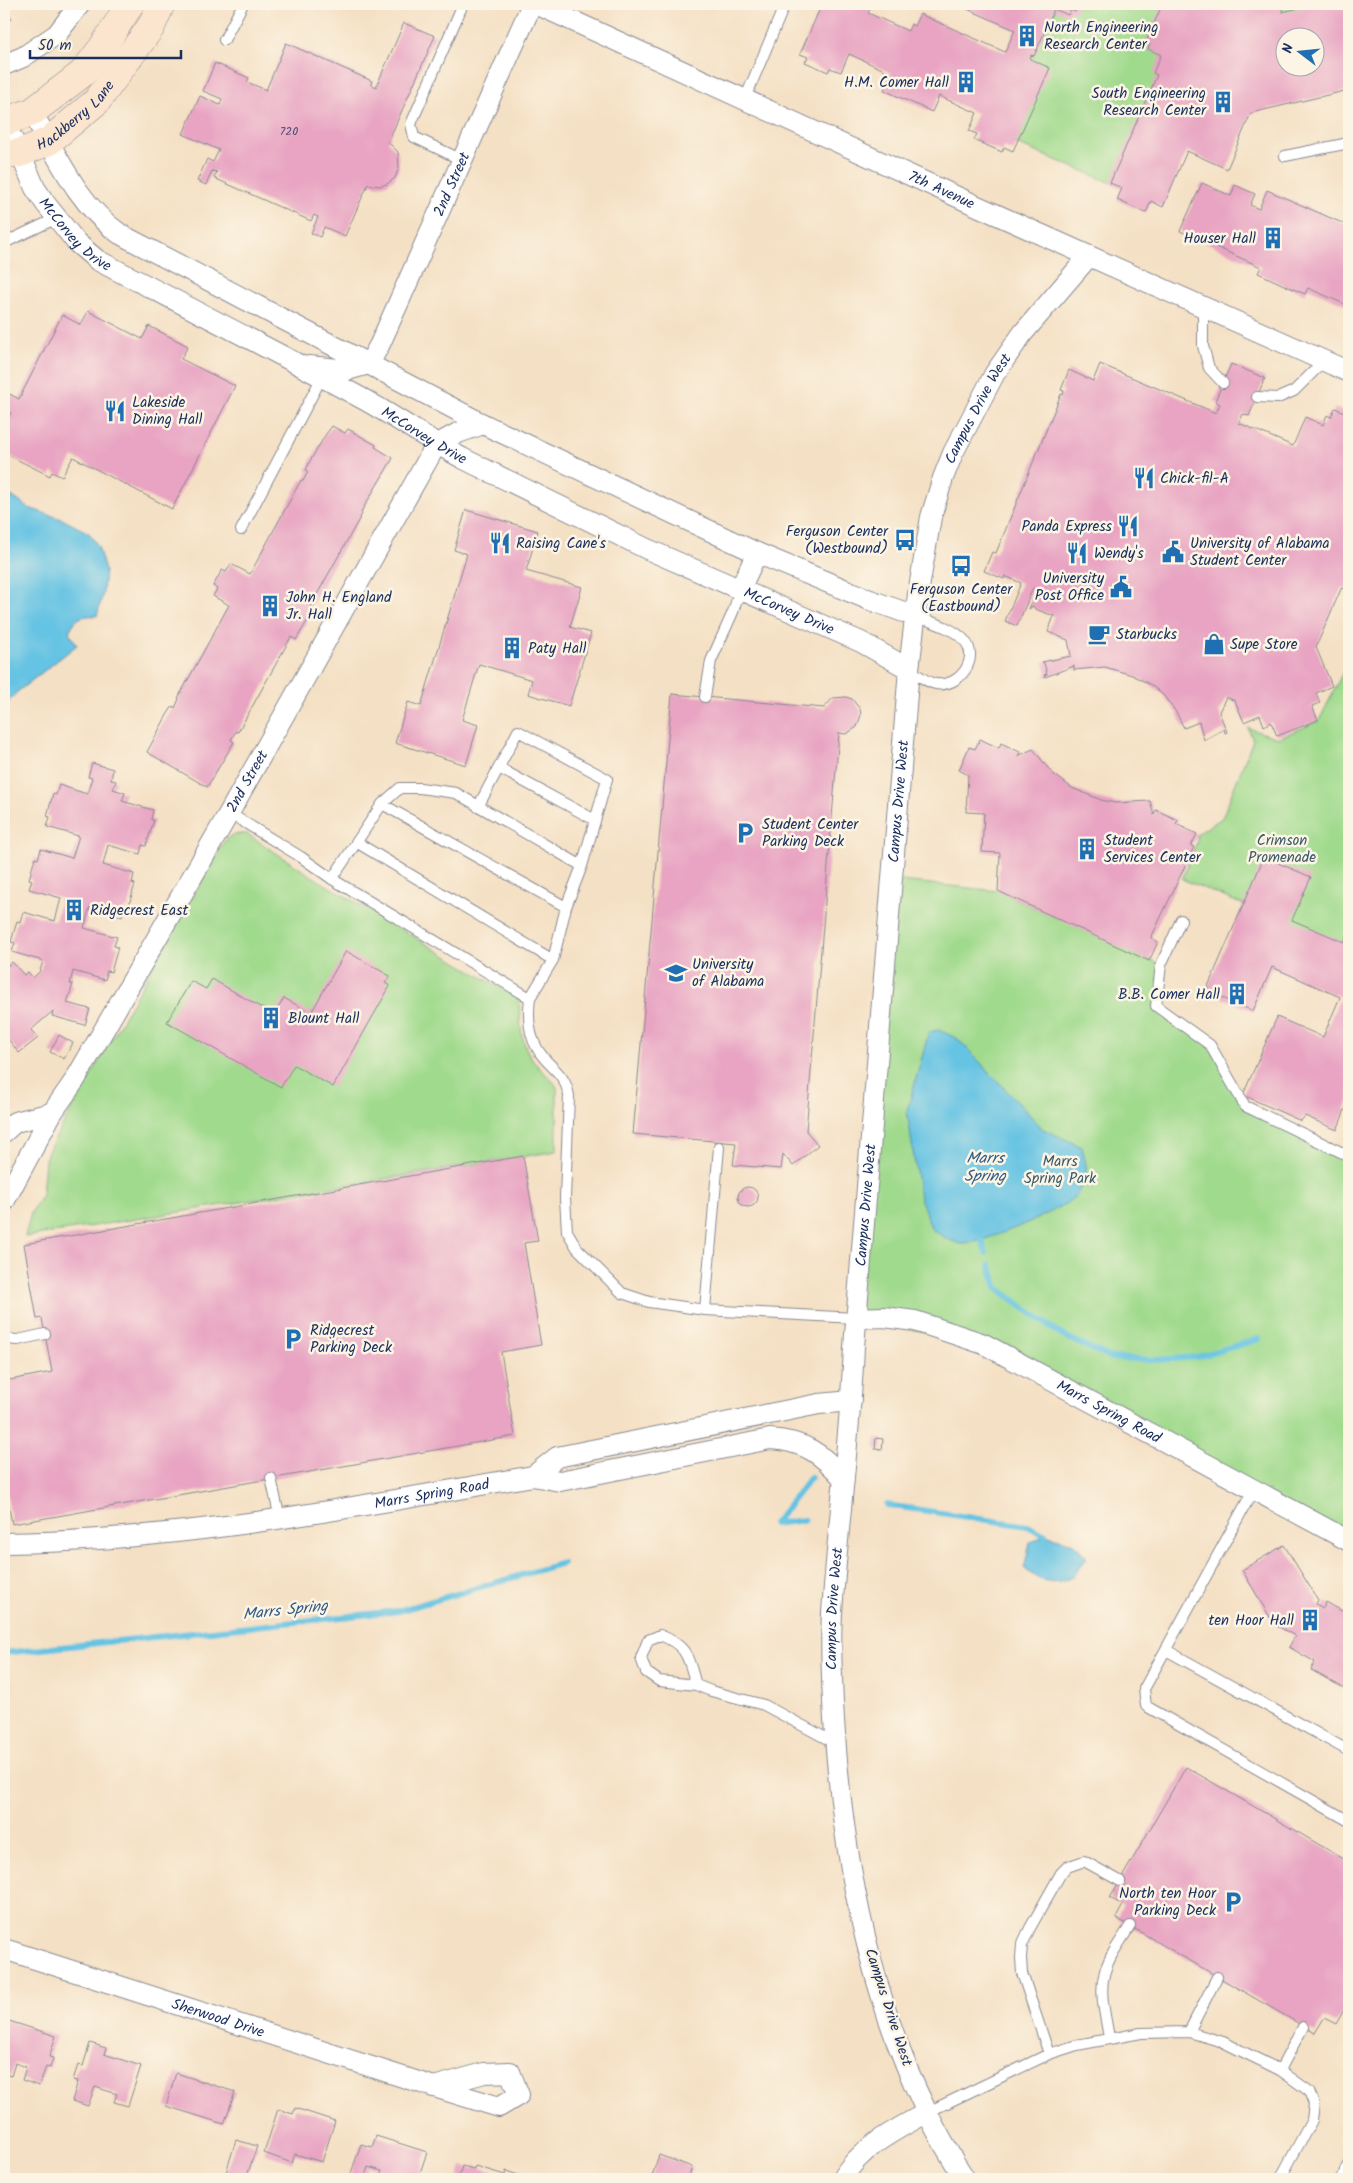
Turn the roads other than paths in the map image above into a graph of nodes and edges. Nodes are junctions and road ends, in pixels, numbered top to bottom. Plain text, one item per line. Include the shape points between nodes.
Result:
1 (80, 4) edge
2 (130, 4) edge
3 (161, 4) edge
4 (243, 4) edge
5 (463, 4) edge
6 (532, 4) edge
7 (536, 4) edge
8 (785, 4) edge
9 (224, 40) dead end
10 (4, 65) edge
11 (744, 99) junction
12 (32, 112) junction
13 (4, 123) edge
14 (49, 141) junction
15 (1349, 143) edge
16 (12, 154) edge
17 (1285, 156) dead end
18 (462, 160) junction
19 (57, 218) junction
20 (4, 243) edge
21 (1089, 256) junction
22 (1203, 306) junction
23 (1324, 360) junction
24 (298, 364) junction
25 (369, 364) junction
26 (1349, 372) edge
27 (322, 377) junction
28 (1223, 382) dead end
29 (1257, 397) dead end
30 (483, 424) junction
31 (436, 445) junction
32 (241, 530) dead end
33 (757, 553) junction
34 (740, 589) junction
35 (915, 616) junction
36 (909, 669) junction
37 (705, 697) dead end
38 (499, 768) junction
39 (382, 804) junction
40 (478, 807) junction
41 (229, 813) junction
42 (595, 820) junction
43 (356, 842) junction
44 (582, 866) junction
45 (332, 878) junction
46 (566, 907) junction
47 (1181, 920) dead end
48 (554, 960) junction
49 (530, 998) junction
50 (52, 1113) junction
51 (4, 1132) edge
52 (719, 1147) dead end
53 (1349, 1156) edge
54 (4, 1202) edge
55 (705, 1310) junction
56 (856, 1318) junction
57 (45, 1334) dead end
58 (4, 1339) edge
59 (851, 1401) junction
60 (533, 1476) junction
61 (271, 1478) dead end
62 (844, 1479) junction
63 (1254, 1489) junction
64 (280, 1519) junction
65 (1349, 1541) edge
66 (4, 1543) edge
67 (1166, 1650) junction
68 (696, 1685) junction
69 (835, 1743) junction
70 (1349, 1751) edge
71 (1349, 1821) edge
72 (1120, 1881) dead end
73 (1130, 1926) dead end
74 (4, 1949) edge
75 (1217, 1977) dead end
76 (1303, 2026) dead end
77 (1189, 2032) junction
78 (1109, 2038) junction
79 (1049, 2054) junction
80 (1280, 2070) junction
81 (434, 2086) dead end
82 (928, 2112) junction
83 (1349, 2165) edge
84 (842, 2179) edge
85 (965, 2179) edge
86 (1280, 2179) edge
87 (1341, 2179) edge

1 - 10 street via 57,34 23,57
2 - 12 street, Hackberry Lane via 83,73
3 - 14 street, Hackberry Lane via 151,26 97,101
4 - 9 lane
5 - 18 lane via 411,124 414,136
6 - 18 street, 2nd Street
7 - 11 street, 7th Avenue
8 - 11 lane
11 - 21 street, 7th Avenue
12 - 13 street, Hackberry Lane
12 - 14 street, McCorvey Drive
13 - 16 street, McCorvey Drive
14 - 16 street, Hackberry Lane
14 - 25 street, McCorvey Drive via 80,196 109,226
15 - 17 lane
16 - 19 street, McCorvey Drive
18 - 25 street, 2nd Street
19 - 20 lane
19 - 24 street, McCorvey Drive via 97,260
21 - 22 street, 7th Avenue
21 - 35 street, Campus Drive West via 1023,333 995,373 953,453 932,517
22 - 23 street, 7th Avenue
22 - 28 lane via 1203,346 1209,368
23 - 26 street, 7th Avenue
23 - 29 lane via 1294,391 1278,398
24 - 25 street via 348,370
24 - 27 street, McCorvey Drive
25 - 30 street, McCorvey Drive
27 - 31 street, McCorvey Drive via 395,417
27 - 32 lane
30 - 31 street
30 - 33 street, McCorvey Drive
31 - 34 street, McCorvey Drive via 647,549
31 - 41 street, 2nd Street
33 - 34 street
33 - 35 street, McCorvey Drive
34 - 36 street, McCorvey Drive via 861,642
34 - 37 lane via 711,661
35 - 36 street, Campus Drive West
35 - 36 lane via 958,634 970,648 970,658 961,676 946,684 936,684
36 - 56 street, Campus Drive West
38 - 40 lane
38 - 42 lane
38 - 42 lane via 518,731 607,779
39 - 40 lane via 400,788 420,788 456,794
39 - 43 lane
39 - 46 lane
40 - 44 lane
41 - 45 lane
41 - 50 street, 2nd Street via 75,1080
42 - 44 lane
43 - 45 lane
43 - 48 lane
44 - 46 lane
45 - 49 lane
46 - 48 lane
47 - 53 lane via 1161,965 1156,1006 1210,1045 1245,1106
48 - 49 lane
49 - 55 lane via 532,1037 537,1048 562,1076 569,1096 565,1198 568,1232 577,1248 622,1293 649,1302
50 - 51 street via 15,1122
50 - 54 street, 2nd Street
52 - 55 lane
55 - 56 lane
56 - 59 street, Campus Drive West
56 - 63 street, Marrs Spring Road via 884,1316 915,1320 984,1344
57 - 58 lane via 18,1340
59 - 60 street via 819,1404 557,1457
59 - 62 street, Campus Drive West
60 - 62 street, Marrs Spring Road via 560,1481 770,1440 794,1441 804,1445 825,1458
60 - 64 street, Marrs Spring Road
61 - 64 lane
62 - 69 street, Campus Drive West via 832,1614
63 - 65 street, Marrs Spring Road
63 - 67 lane
64 - 66 street, Marrs Spring Road via 122,1538
67 - 70 lane
67 - 71 lane via 1144,1689 1146,1706
68 - 68 lane via 687,1654 676,1641 660,1635 648,1640 640,1658 646,1672 659,1680
68 - 69 lane via 764,1705
69 - 82 street, Campus Drive West via 849,1850 867,1941 892,2025
72 - 79 lane via 1084,1861 1067,1867 1022,1946 1022,1973
73 - 78 lane via 1104,1975 1102,1988
74 - 81 street, Sherwood Drive
75 - 77 lane
76 - 80 lane
77 - 78 lane via 1141,2033
77 - 80 lane via 1223,2042
78 - 79 lane
79 - 82 lane
80 - 86 lane via 1309,2091 1314,2104 1309,2129
82 - 84 street via 868,2150
82 - 85 street, Campus Drive West
83 - 87 lane

